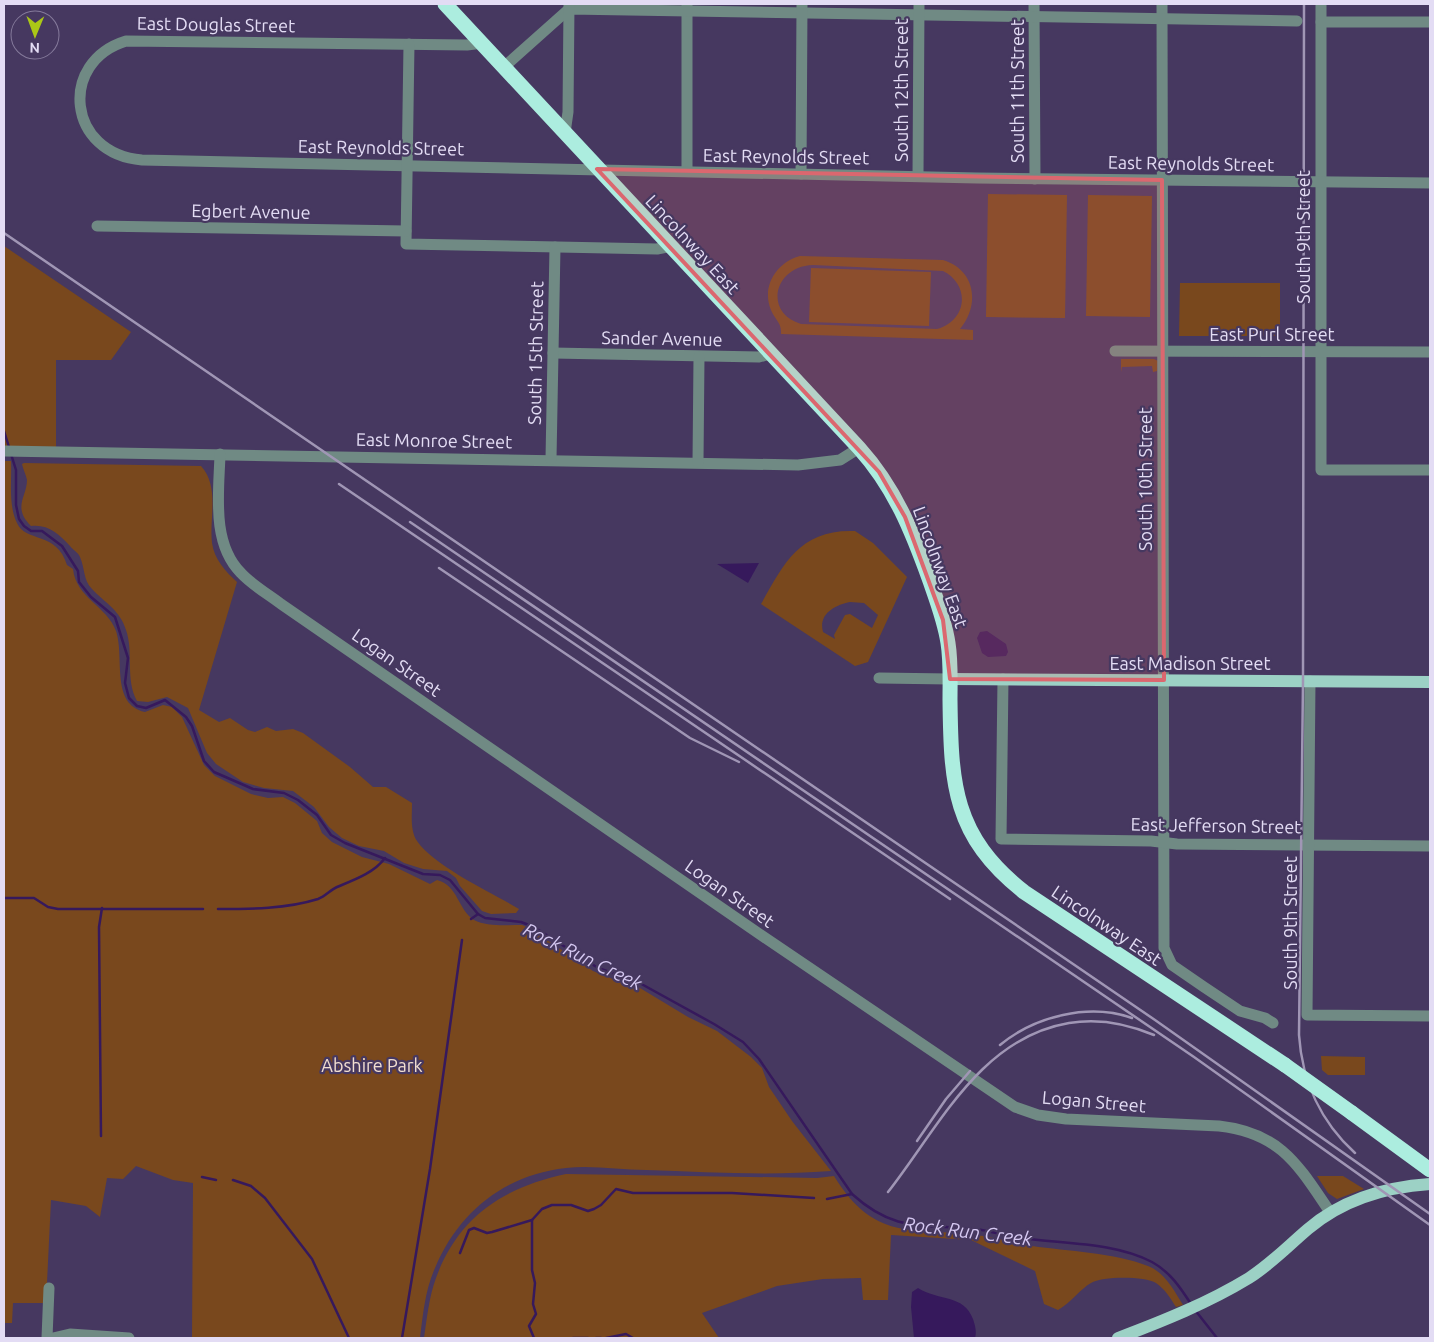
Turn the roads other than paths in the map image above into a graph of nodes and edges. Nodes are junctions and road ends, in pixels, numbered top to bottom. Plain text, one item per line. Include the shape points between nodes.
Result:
1 (445, 4) edge
2 (919, 4) edge
3 (1034, 4) edge
4 (1162, 4) edge
5 (1321, 4) edge
6 (569, 6) edge
7 (687, 7) edge
8 (802, 8) edge
9 (919, 16) junction
10 (1034, 18) junction
11 (1162, 19) junction
12 (1297, 21) dead end
13 (1320, 22) junction
14 (1430, 22) edge
15 (483, 43) junction
16 (410, 44) junction
17 (504, 67) junction
18 (566, 133) junction
19 (142, 160) joint
20 (407, 164) junction
21 (597, 168) junction
22 (687, 171) junction
23 (801, 174) junction
24 (918, 176) junction
25 (1035, 179) junction
26 (1162, 180) junction
27 (1320, 181) junction
28 (1430, 183) edge
29 (96, 226) dead end
30 (406, 231) junction
31 (672, 246) junction
32 (555, 248) junction
33 (1114, 351) dead end
34 (1162, 351) junction
35 (1321, 351) junction
36 (1430, 352) edge
37 (553, 354) junction
38 (770, 354) junction
39 (699, 356) junction
40 (859, 448) junction
41 (4, 451) edge
42 (220, 454) junction
43 (551, 459) junction
44 (698, 462) junction
45 (1430, 470) edge
46 (879, 678) dead end
47 (950, 679) junction
48 (1003, 679) junction
49 (1164, 680) junction
50 (1310, 681) junction
51 (1430, 682) edge
52 (1164, 843) junction
53 (1309, 845) junction
54 (1430, 846) edge
55 (1430, 1016) edge
56 (1272, 1023) dead end
57 (1425, 1166) edge
58 (1430, 1184) edge
59 (1330, 1212) junction
60 (49, 1288) dead end
61 (47, 1338) edge
62 (53, 1338) edge
63 (129, 1338) edge
64 (1118, 1338) edge

1 - 15 highway, Lincolnway East
2 - 9 street, South 12th Street
3 - 10 street, South 11th Street
4 - 11 street, South 10th Street
5 - 13 street, South 9th Street
6 - 7 street
6 - 17 street
6 - 18 street
7 - 8 street
7 - 22 street
8 - 9 street
8 - 23 street
9 - 10 street
9 - 24 street, South 12th Street
10 - 11 street
10 - 25 street, South 11th Street
11 - 12 street
11 - 26 street, South 10th Street
13 - 14 street
13 - 27 street, South 9th Street
15 - 16 street, East Douglas Street
15 - 17 highway, Lincolnway East
16 - 19 street, East Douglas Street via 145,39 115,44 98,57 85,74 80,94 82,115 90,134 101,146 114,154
16 - 20 street
17 - 18 highway, Lincolnway East
18 - 21 highway, Lincolnway East
19 - 20 street, East Reynolds Street
20 - 21 street, East Reynolds Street
20 - 30 street
21 - 22 street, East Reynolds Street
21 - 31 highway, Lincolnway East
22 - 23 street, East Reynolds Street
23 - 24 street, East Reynolds Street
24 - 25 street, East Reynolds Street
25 - 26 street, East Reynolds Street
26 - 27 street, East Reynolds Street
26 - 34 street, South 10th Street
27 - 28 street, East Reynolds Street
27 - 35 street, South 9th Street
29 - 30 street, Egbert Avenue
30 - 32 street via 406,244
31 - 32 street via 657,249
31 - 38 highway, Lincolnway East
32 - 37 street, South 15th Street
33 - 34 street, East Purl Street
34 - 35 street, East Purl Street
34 - 49 street, South 10th Street
35 - 36 street, East Purl Street
35 - 45 street, South 9th Street via 1321,470
37 - 39 street, Sander Avenue
37 - 43 street, South 15th Street
38 - 39 street, Sander Avenue via 759,357
38 - 40 highway, Lincolnway East
39 - 44 street
40 - 44 street, East Monroe Street via 840,460 818,464
40 - 47 highway, Lincolnway East via 889,485 922,558 946,631
41 - 42 street, East Monroe Street
42 - 43 street, East Monroe Street
42 - 59 street, Logan Street via 220,533 226,552 241,573 301,618 760,935 1015,1107 1038,1115 1066,1119 1218,1126 1256,1134 1288,1156 1309,1178
43 - 44 street, East Monroe Street
46 - 47 street
47 - 48 main road, East Madison Street
47 - 57 highway, Lincolnway East, bridge via 951,760 955,792 970,830 992,865 1024,892 1285,1065
48 - 49 main road, East Madison Street
48 - 52 street, East Jefferson Street via 1001,839
49 - 50 main road, East Madison Street
49 - 52 street, South 10th Street
50 - 51 main road, East Madison Street
50 - 53 street, South 9th Street
52 - 53 street, East Jefferson Street
52 - 56 street, South 10th Street via 1165,953 1175,968 1204,988 1240,1011 1266,1018
53 - 54 street, East Jefferson Street
53 - 55 street, South 9th Street via 1307,1015
58 - 59 main road via 1367,1196
59 - 64 main road via 1268,1264 1209,1301
60 - 61 street
62 - 63 street via 70,1334

